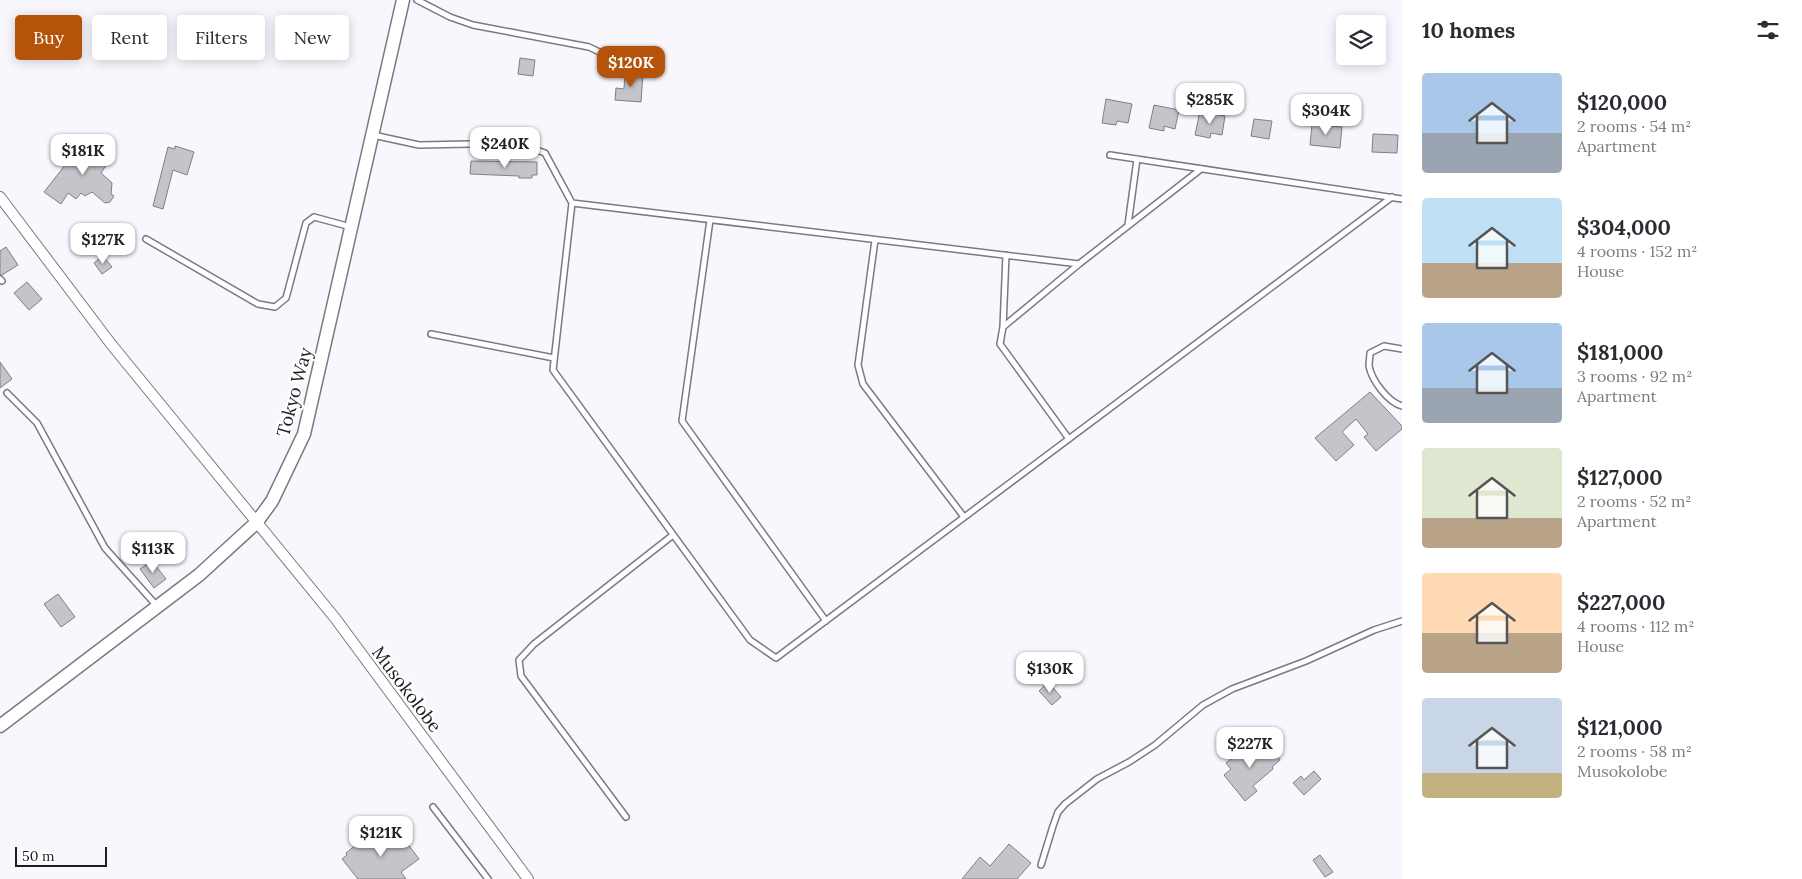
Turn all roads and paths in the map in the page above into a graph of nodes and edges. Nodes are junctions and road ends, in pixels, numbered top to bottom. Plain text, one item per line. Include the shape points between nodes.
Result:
1 (403, 0) edge
2 (417, 0) edge
3 (614, 60) dead end
4 (372, 135) junction
5 (1110, 155) dead end
6 (1137, 159) junction
7 (1201, 169) junction
8 (0, 197) edge
9 (1392, 198) junction
10 (1402, 199) edge
11 (572, 203) junction
12 (710, 220) junction
13 (1128, 226) junction
14 (351, 227) junction
15 (146, 239) dead end
16 (876, 240) junction
17 (1006, 256) junction
18 (1079, 264) junction
19 (1003, 327) junction
20 (431, 334) dead end
21 (1402, 349) edge
22 (554, 358) junction
23 (7, 393) dead end
24 (1402, 406) edge
25 (1069, 439) junction
26 (964, 517) junction
27 (256, 523) junction
28 (674, 535) junction
29 (158, 607) junction
30 (826, 621) junction
31 (1402, 621) edge
32 (0, 726) edge
33 (433, 807) dead end
34 (626, 817) dead end
35 (1041, 865) dead end
36 (488, 879) edge
37 (528, 879) edge

1 - 4 street, Tokyo Way
2 - 3 lane via 473,26 589,47
4 - 11 lane via 419,145 517,143 544,153
4 - 14 street, Tokyo Way
5 - 6 lane
6 - 7 lane
6 - 13 lane
7 - 9 lane
7 - 13 lane
8 - 27 street, Musokolobe via 111,344
9 - 10 lane
9 - 25 lane
11 - 12 lane
11 - 22 lane
12 - 16 lane
12 - 30 lane via 682,421
13 - 18 lane
14 - 15 lane via 314,216 306,223 286,298 275,307 258,304
14 - 27 street, Tokyo Way via 304,434 272,501
16 - 17 lane
16 - 26 lane via 858,365 863,384
17 - 18 lane
17 - 19 lane
18 - 19 lane
19 - 25 lane via 1000,344
20 - 22 lane
21 - 24 lane via 1384,346 1370,353 1369,366 1377,384
22 - 28 lane via 552,370
23 - 29 lane via 36,423 105,548
25 - 26 lane
26 - 30 lane
27 - 29 street, Tokyo Way
27 - 37 street, Musokolobe via 335,618
28 - 30 lane via 750,640 776,658
28 - 34 lane via 534,644 519,660 521,676
29 - 32 street, Tokyo Way
31 - 35 lane via 1232,689 1203,705 1154,745 1097,779 1065,804 1058,812
33 - 36 lane

